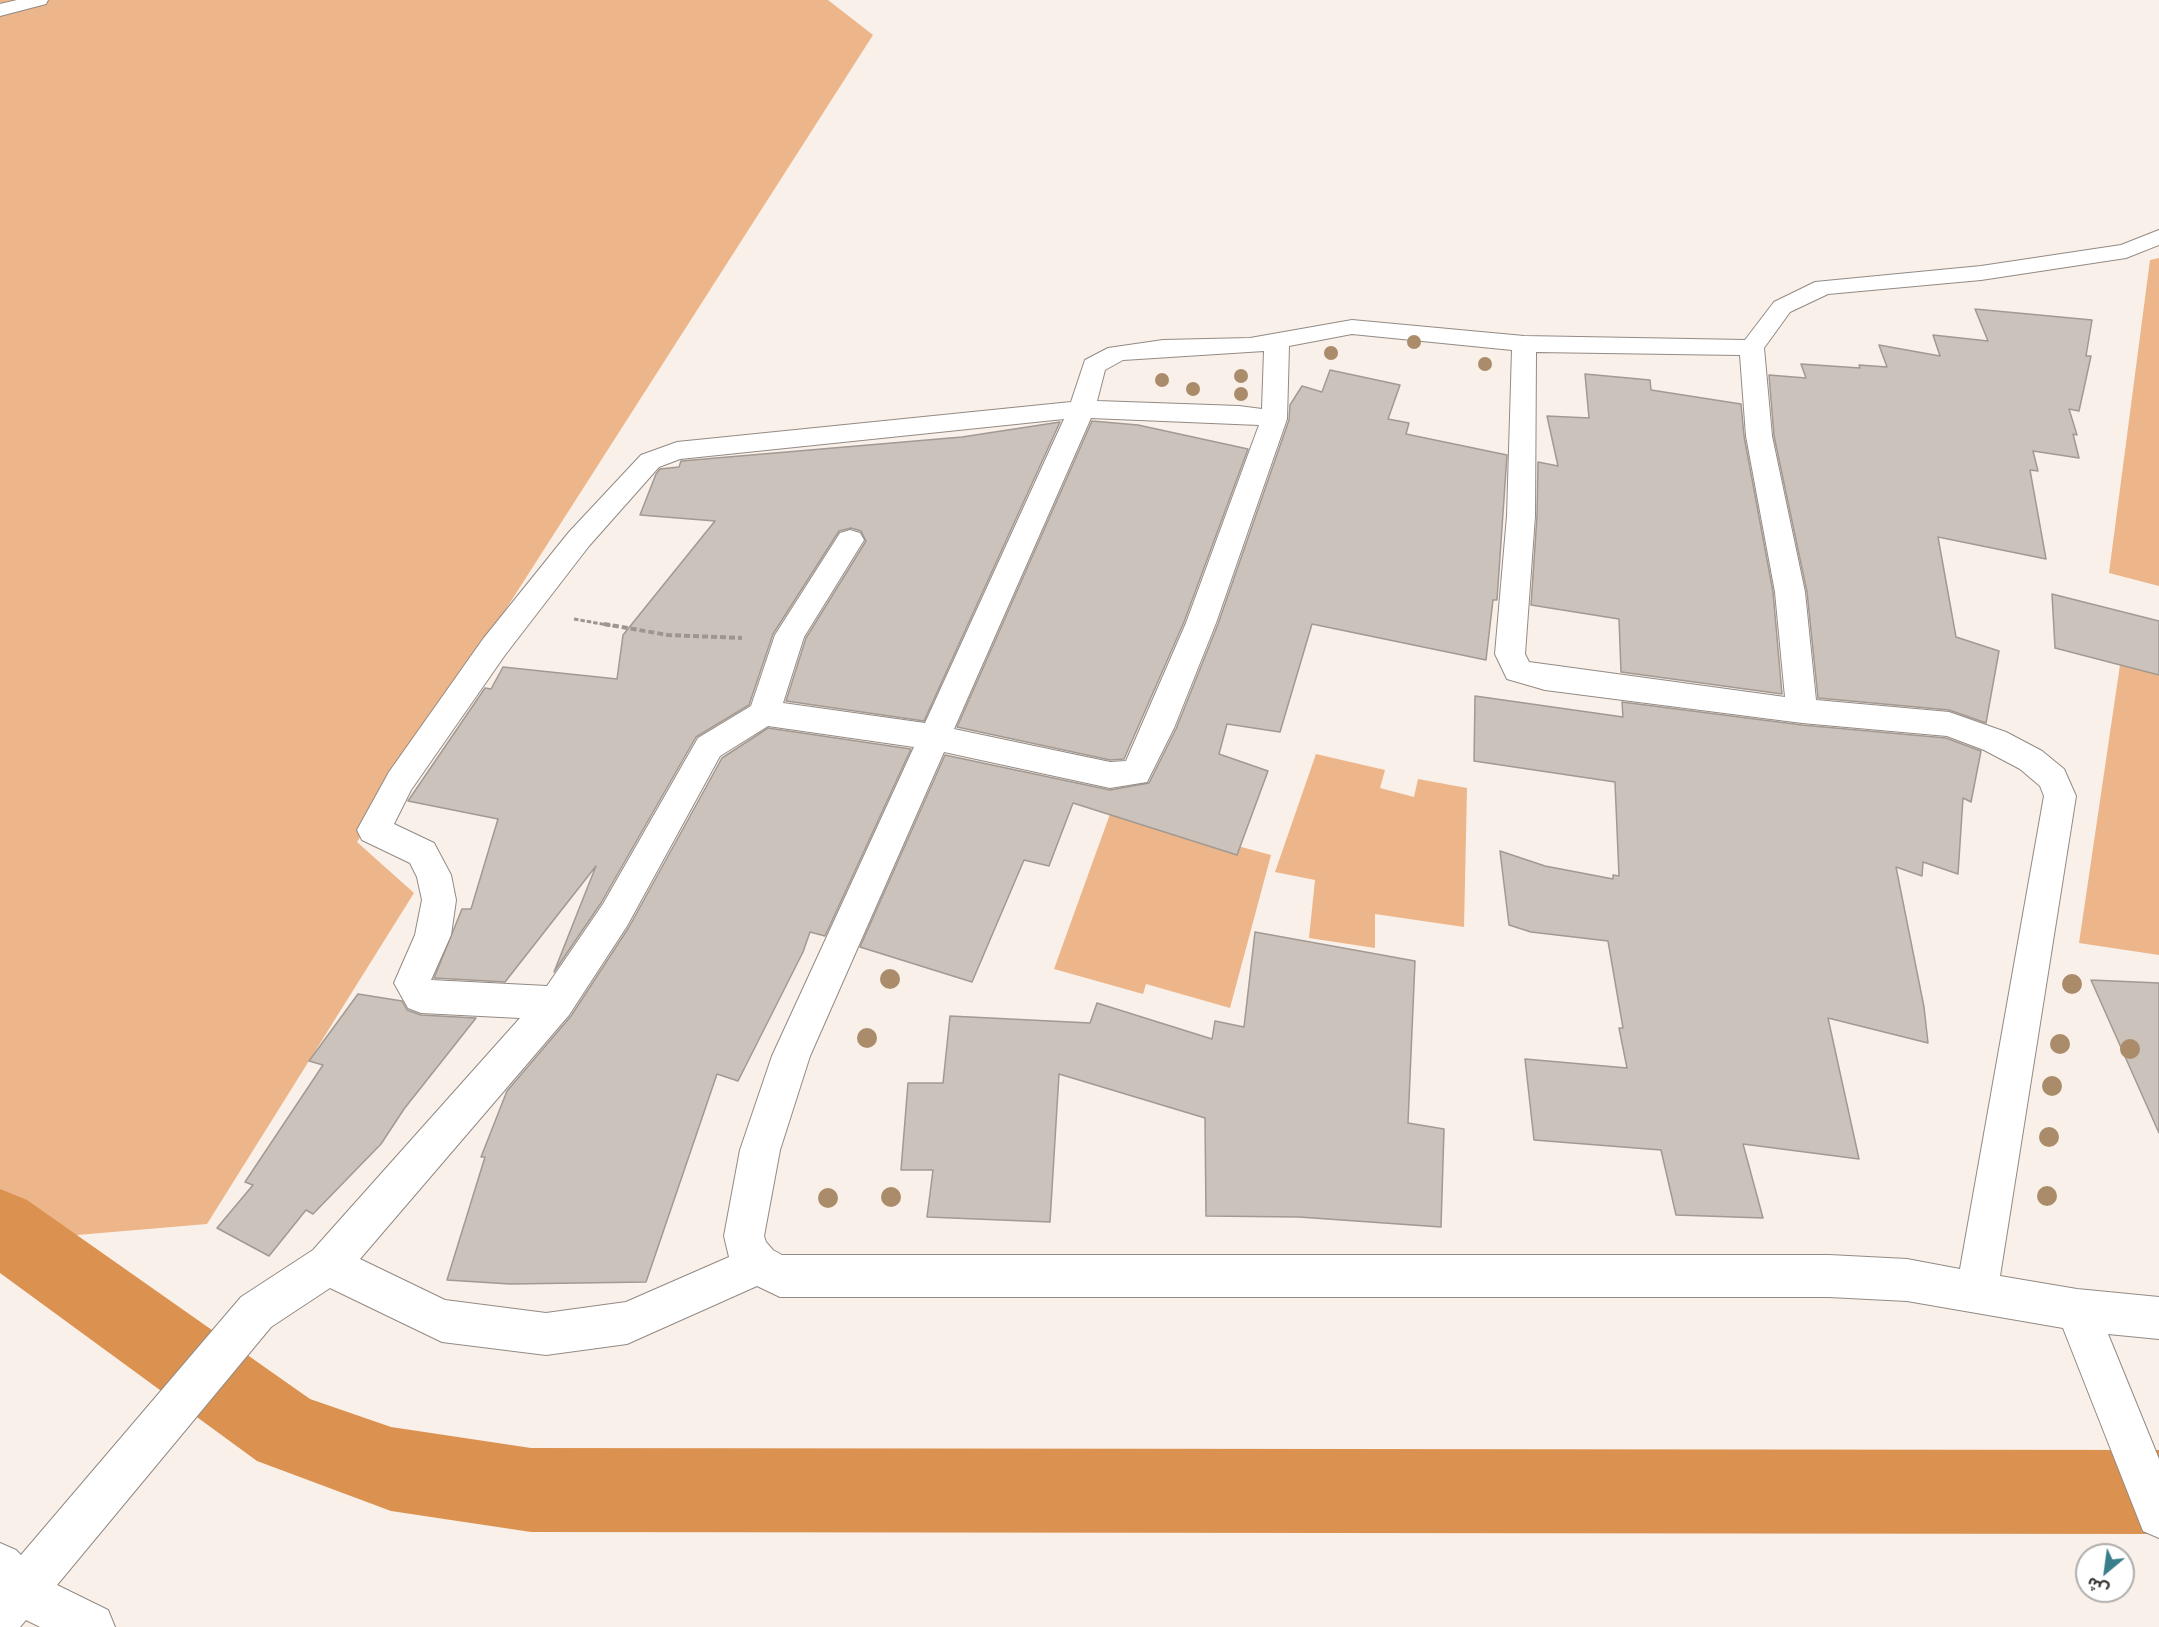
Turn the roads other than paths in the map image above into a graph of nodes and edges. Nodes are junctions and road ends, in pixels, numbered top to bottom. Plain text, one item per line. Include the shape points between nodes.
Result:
1 (39, 0) edge
2 (0, 10) edge
3 (2159, 237) edge
4 (1277, 340) junction
5 (1524, 344) junction
6 (1752, 348) junction
7 (1082, 409) junction
8 (1274, 419) junction
9 (850, 540) dead end
10 (1802, 711) junction
11 (764, 713) junction
12 (934, 737) junction
13 (556, 1003) junction
14 (328, 1265) junction
15 (758, 1265) junction
16 (1977, 1292) junction
17 (2077, 1310) junction
18 (2159, 1318) edge
19 (2159, 1515) edge
20 (7, 1591) edge
21 (91, 1627) edge

1 - 2 street
3 - 6 street via 2126,251 2003,270 1823,287 1782,307
4 - 5 street via 1352,327
4 - 7 street via 1250,346 1117,353 1094,366
4 - 8 street
5 - 6 street
5 - 10 street via 1521,516 1510,654 1518,671 1545,678
6 - 10 street via 1759,436 1790,592
7 - 8 street via 1239,414
7 - 12 street
7 - 13 street via 677,451 650,461 634,476 523,610 400,781 374,830 422,853 434,874 439,900 433,935 412,983 421,996
8 - 12 street via 1200,623 1136,773 1110,775
9 - 11 street via 790,635
10 - 16 street via 1949,724 2031,760 2053,778 2060,796
11 - 12 street
11 - 13 street via 709,747 615,915
12 - 15 street via 774,1102 760,1150 744,1236 748,1252
13 - 14 street
14 - 15 street via 442,1320 546,1334 627,1323
14 - 20 street via 256,1312 55,1552
15 - 16 street via 780,1276 1829,1276 1907,1280
16 - 17 street
17 - 18 street
17 - 19 street
20 - 21 street

